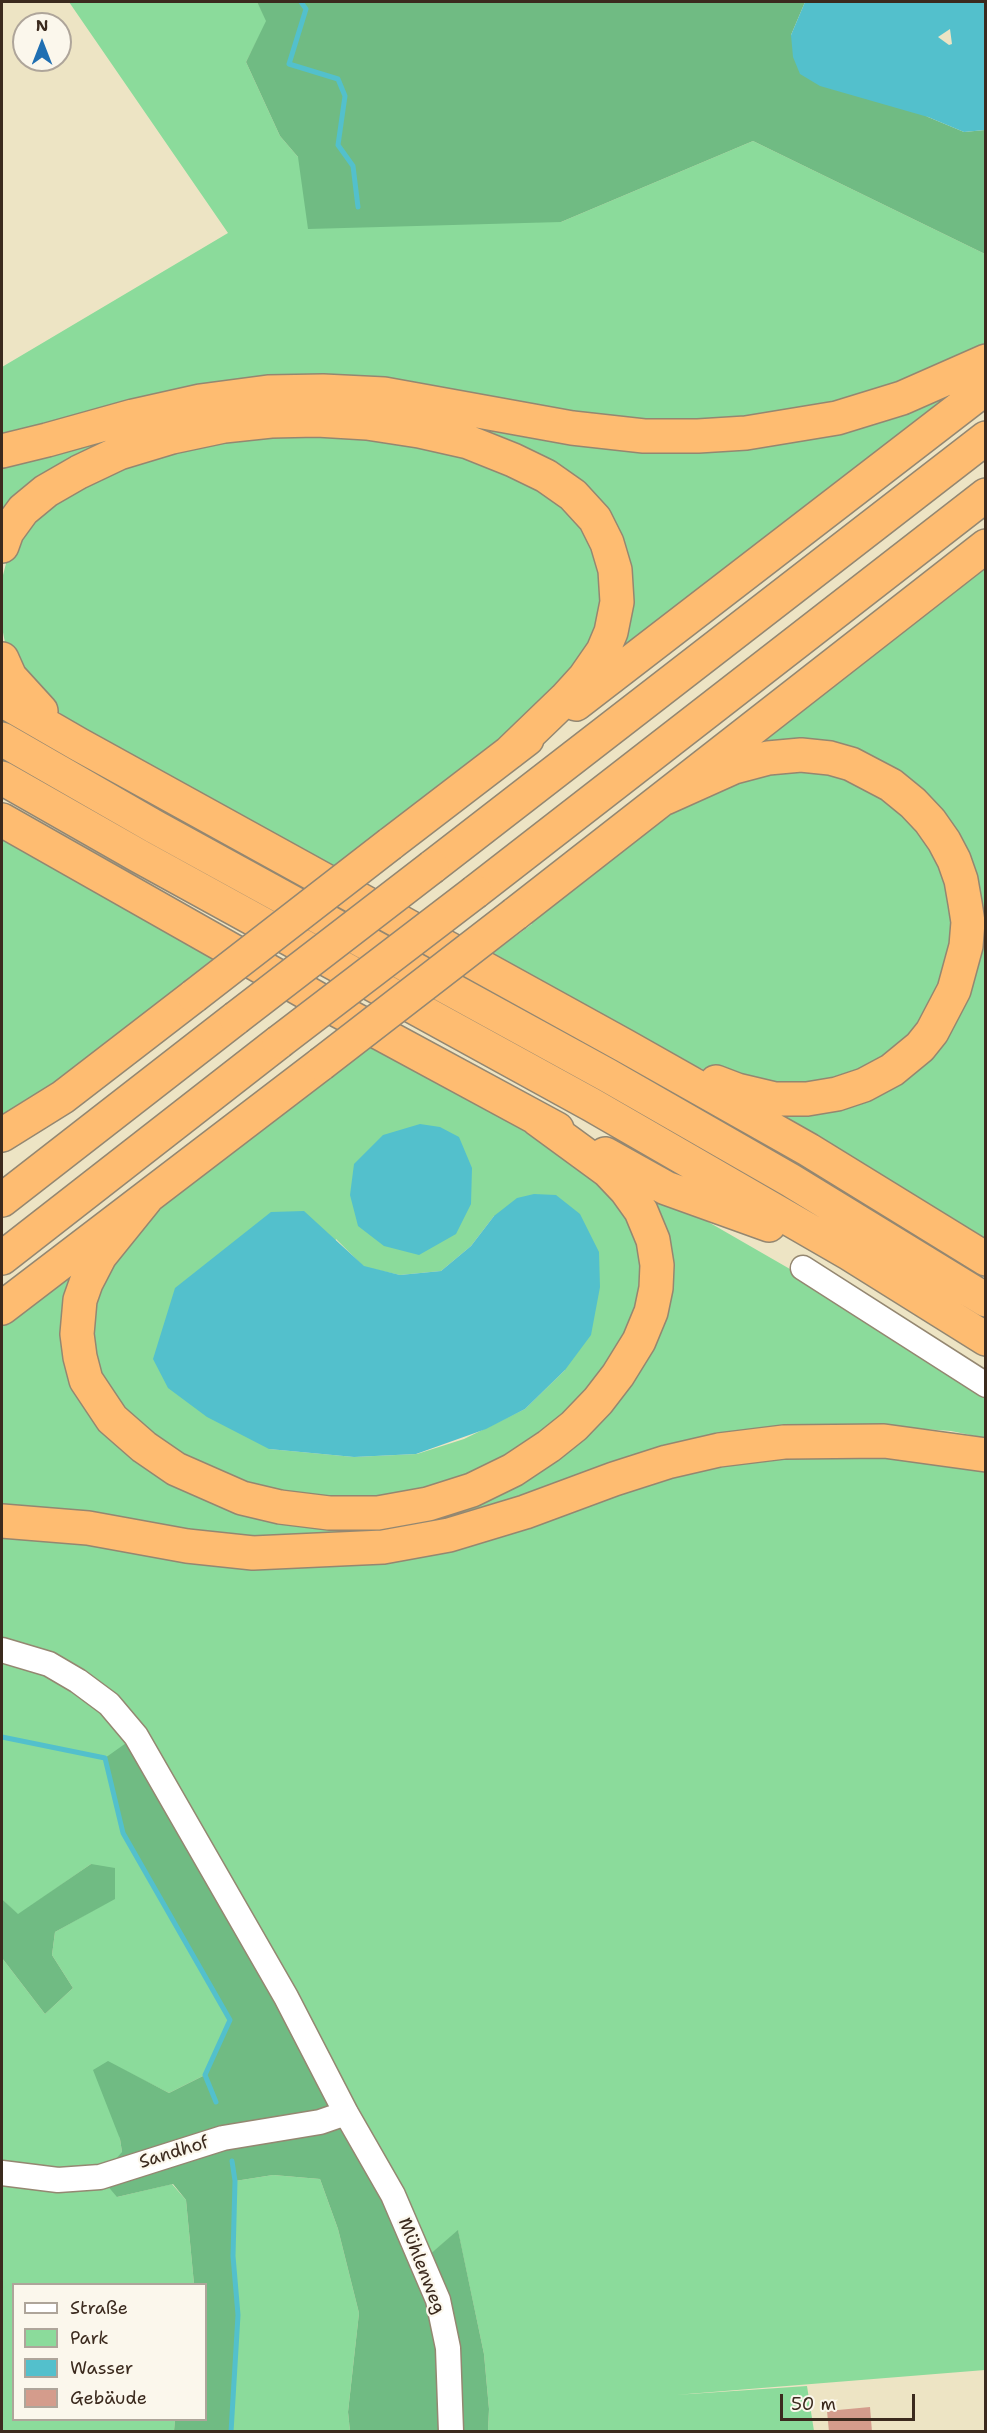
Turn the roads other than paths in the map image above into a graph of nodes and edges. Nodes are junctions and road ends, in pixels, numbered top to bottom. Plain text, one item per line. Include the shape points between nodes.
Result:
1 (986, 361) edge
2 (986, 388) edge
3 (986, 438) edge
4 (2, 451) edge
5 (986, 495) edge
6 (2, 546) edge
7 (986, 546) edge
8 (2, 658) edge
9 (2, 700) edge
10 (2, 739) edge
11 (78, 744) junction
12 (510, 752) junction
13 (2, 778) edge
14 (665, 798) junction
15 (2, 820) edge
16 (2, 828) edge
17 (41, 844) junction
18 (625, 1046) junction
19 (63, 1097) junction
20 (537, 1119) junction
21 (2, 1135) edge
22 (2, 1150) edge
23 (146, 1199) junction
24 (2, 1200) edge
25 (850, 1254) junction
26 (2, 1258) edge
27 (986, 1258) edge
28 (803, 1268) dead end
29 (986, 1300) edge
30 (2, 1308) edge
31 (986, 1339) edge
32 (986, 1384) edge
33 (986, 1455) edge
34 (2, 1521) edge
35 (2, 1650) edge
36 (346, 2113) junction
37 (2, 2173) edge
38 (451, 2432) edge

1 - 4 highway via 903,398 837,418 746,433 644,436 572,428 384,394 268,392 200,401
2 - 12 highway
3 - 24 highway, bridge
5 - 26 highway, bridge
6 - 12 highway via 23,510 45,491 79,472 119,453 224,426 317,420 367,423 468,442 513,460 573,495 595,519 615,570 617,602 607,641 585,677
7 - 14 highway
8 - 11 highway via 9,677 29,701
9 - 11 highway
10 - 29 highway via 607,1075 790,1180
11 - 18 highway
12 - 19 highway, bridge
13 - 25 highway via 592,1105
14 - 18 highway via 734,766 768,758 801,754 851,764 913,802 944,841 961,880 968,922 966,946 942,1017 920,1047 892,1070 837,1094 786,1099 746,1092
14 - 23 highway, bridge
15 - 17 highway
16 - 17 highway
17 - 20 highway
18 - 27 highway via 809,1150
19 - 21 highway
19 - 22 highway
20 - 23 highway via 608,1171 640,1211 653,1240 657,1265 651,1312 618,1375 574,1426 513,1470 472,1490 428,1504 378,1513 328,1513 242,1498 176,1469 112,1419 86,1380 76,1334 80,1300 100,1256
20 - 25 highway via 666,1188
23 - 30 highway
25 - 31 highway
28 - 32 street
33 - 34 highway via 874,1440 784,1442 719,1450 667,1462 525,1512 448,1534 372,1548 253,1553 88,1528
35 - 36 street, Mühlenweg via 49,1664 78,1681 109,1704 136,1736 286,1997
36 - 37 street, Sandhof via 320,2122 223,2138 100,2177 58,2180
36 - 38 street, Mühlenweg via 393,2195 438,2300 448,2348

